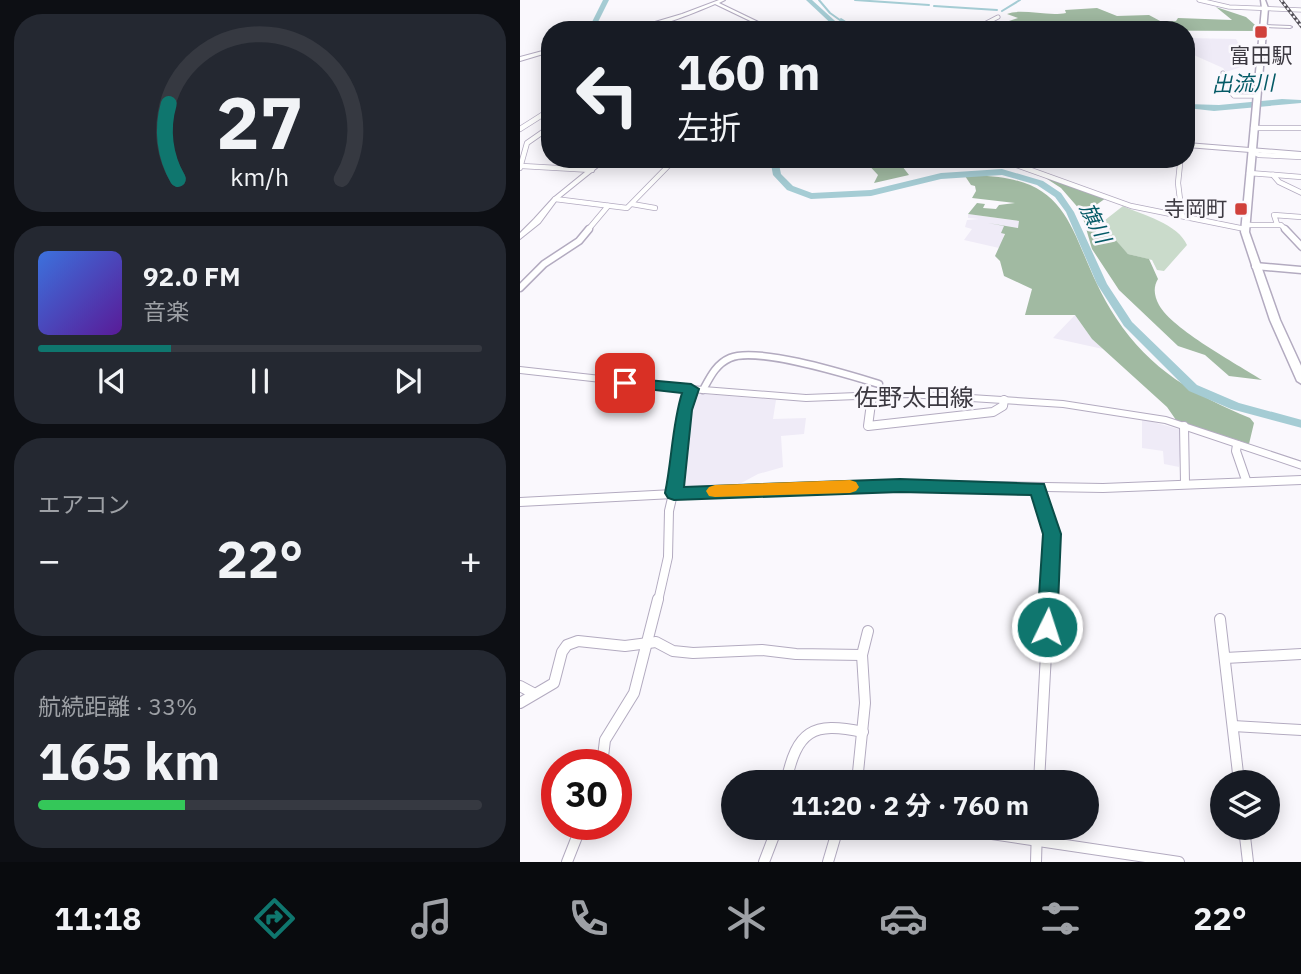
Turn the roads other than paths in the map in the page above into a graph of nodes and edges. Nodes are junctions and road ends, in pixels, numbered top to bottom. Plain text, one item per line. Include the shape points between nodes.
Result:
1 (722, 0) edge
2 (1199, 0) edge
3 (1225, 0) edge
4 (1263, 0) edge
5 (716, 3) junction
6 (1229, 7) junction
7 (1266, 8) junction
8 (1301, 10) edge
9 (998, 17) dead end
10 (659, 21) edge
11 (754, 21) edge
12 (990, 21) edge
13 (1264, 26) junction
14 (1290, 27) dead end
15 (1241, 50) dead end
16 (1261, 51) junction
17 (541, 53) edge
18 (520, 59) edge
19 (1222, 73) dead end
20 (1257, 100) junction
21 (541, 116) edge
22 (529, 123) junction
23 (541, 125) edge
24 (1253, 128) junction
25 (1301, 128) edge
26 (520, 129) edge
27 (541, 133) edge
28 (1195, 146) edge
29 (522, 148) edge
30 (1251, 151) junction
31 (1301, 154) edge
32 (521, 167) edge
33 (541, 168) edge
34 (545, 168) edge
35 (594, 168) edge
36 (666, 168) edge
37 (1025, 168) edge
38 (1180, 168) edge
39 (592, 170) junction
40 (1249, 173) junction
41 (1273, 176) junction
42 (1301, 177) edge
43 (1301, 193) edge
44 (555, 200) junction
45 (632, 204) junction
46 (608, 206) junction
47 (655, 208) dead end
48 (1182, 216) junction
49 (1301, 217) edge
50 (1277, 224) junction
51 (1245, 227) junction
52 (520, 237) edge
53 (1301, 247) edge
54 (1255, 265) junction
55 (1301, 270) edge
56 (520, 287) edge
57 (1298, 366) edge
58 (520, 369) edge
59 (1301, 381) edge
60 (879, 384) dead end
61 (691, 389) junction
62 (703, 390) junction
63 (872, 396) junction
64 (1004, 400) junction
65 (1184, 426) junction
66 (1237, 445) junction
67 (1301, 466) edge
68 (1246, 480) junction
69 (1301, 480) edge
70 (1185, 483) junction
71 (1038, 488) junction
72 (674, 493) junction
73 (520, 502) edge
74 (1220, 619) dead end
75 (868, 631) dead end
76 (646, 642) junction
77 (1301, 654) edge
78 (862, 655) junction
79 (1225, 658) junction
80 (520, 686) edge
81 (533, 693) junction
82 (520, 703) edge
83 (1233, 726) junction
84 (1301, 730) edge
85 (863, 732) junction
86 (604, 749) edge
87 (789, 770) edge
88 (858, 770) edge
89 (1040, 770) edge
90 (1238, 770) edge
91 (576, 840) edge
92 (772, 840) edge
93 (834, 840) edge
94 (1030, 840) edge
95 (1245, 840) edge
96 (1036, 841) junction
97 (567, 862) edge
98 (764, 862) edge
99 (827, 862) edge
100 (1036, 862) edge
101 (1179, 862) edge
102 (1248, 862) edge

1 - 5 main road
2 - 6 street
3 - 6 street
4 - 7 main road
5 - 10 main road
5 - 11 main road
6 - 7 street
7 - 8 street
7 - 13 main road
9 - 12 street
13 - 14 main road
13 - 16 main road
15 - 16 street
16 - 20 main road
17 - 18 main road
19 - 20 street via 1224,85 1234,96
20 - 24 main road
21 - 22 street
22 - 23 street
22 - 26 street
24 - 25 street
24 - 30 main road
27 - 29 street
28 - 30 main road
29 - 32 street
30 - 31 main road
30 - 40 main road
32 - 33 street
34 - 39 street
35 - 39 main road
36 - 45 street
37 - 48 street via 1131,206
38 - 48 street
39 - 44 main road
40 - 41 street
40 - 51 main road
41 - 42 street
41 - 43 street
44 - 46 street
44 - 52 main road
45 - 46 street
45 - 47 street
46 - 56 street via 579,241
48 - 51 street
49 - 50 street via 1274,215
50 - 51 street
50 - 53 street
51 - 54 main road
54 - 55 street
54 - 57 main road
57 - 59 main road
58 - 61 main road, 佐野太田線
60 - 62 street via 839,371 743,354 712,369
61 - 62 main road, 佐野太田線
61 - 72 street via 684,410
62 - 63 main road, 佐野太田線 via 823,399
63 - 64 main road, 佐野太田線
63 - 64 street via 868,426 993,412
64 - 65 main road, 佐野太田線 via 1141,414
65 - 66 main road, 佐野太田線
65 - 70 street
66 - 67 main road, 佐野太田線
66 - 68 street
68 - 69 street
68 - 70 street
70 - 71 street
71 - 72 street via 900,485
71 - 89 street via 1052,534
72 - 73 street
72 - 76 street via 668,557
74 - 79 street
75 - 78 street
76 - 78 street via 693,653 762,650
76 - 81 street via 625,646 569,643 554,682
76 - 86 street via 634,693
77 - 79 street
78 - 85 street
79 - 83 street
80 - 81 street
81 - 82 street
83 - 84 street
83 - 90 street
85 - 87 street via 825,725 815,729 793,750
85 - 88 street
91 - 97 street
92 - 98 street
93 - 99 street
94 - 96 street
95 - 102 street
96 - 100 street
96 - 101 street

